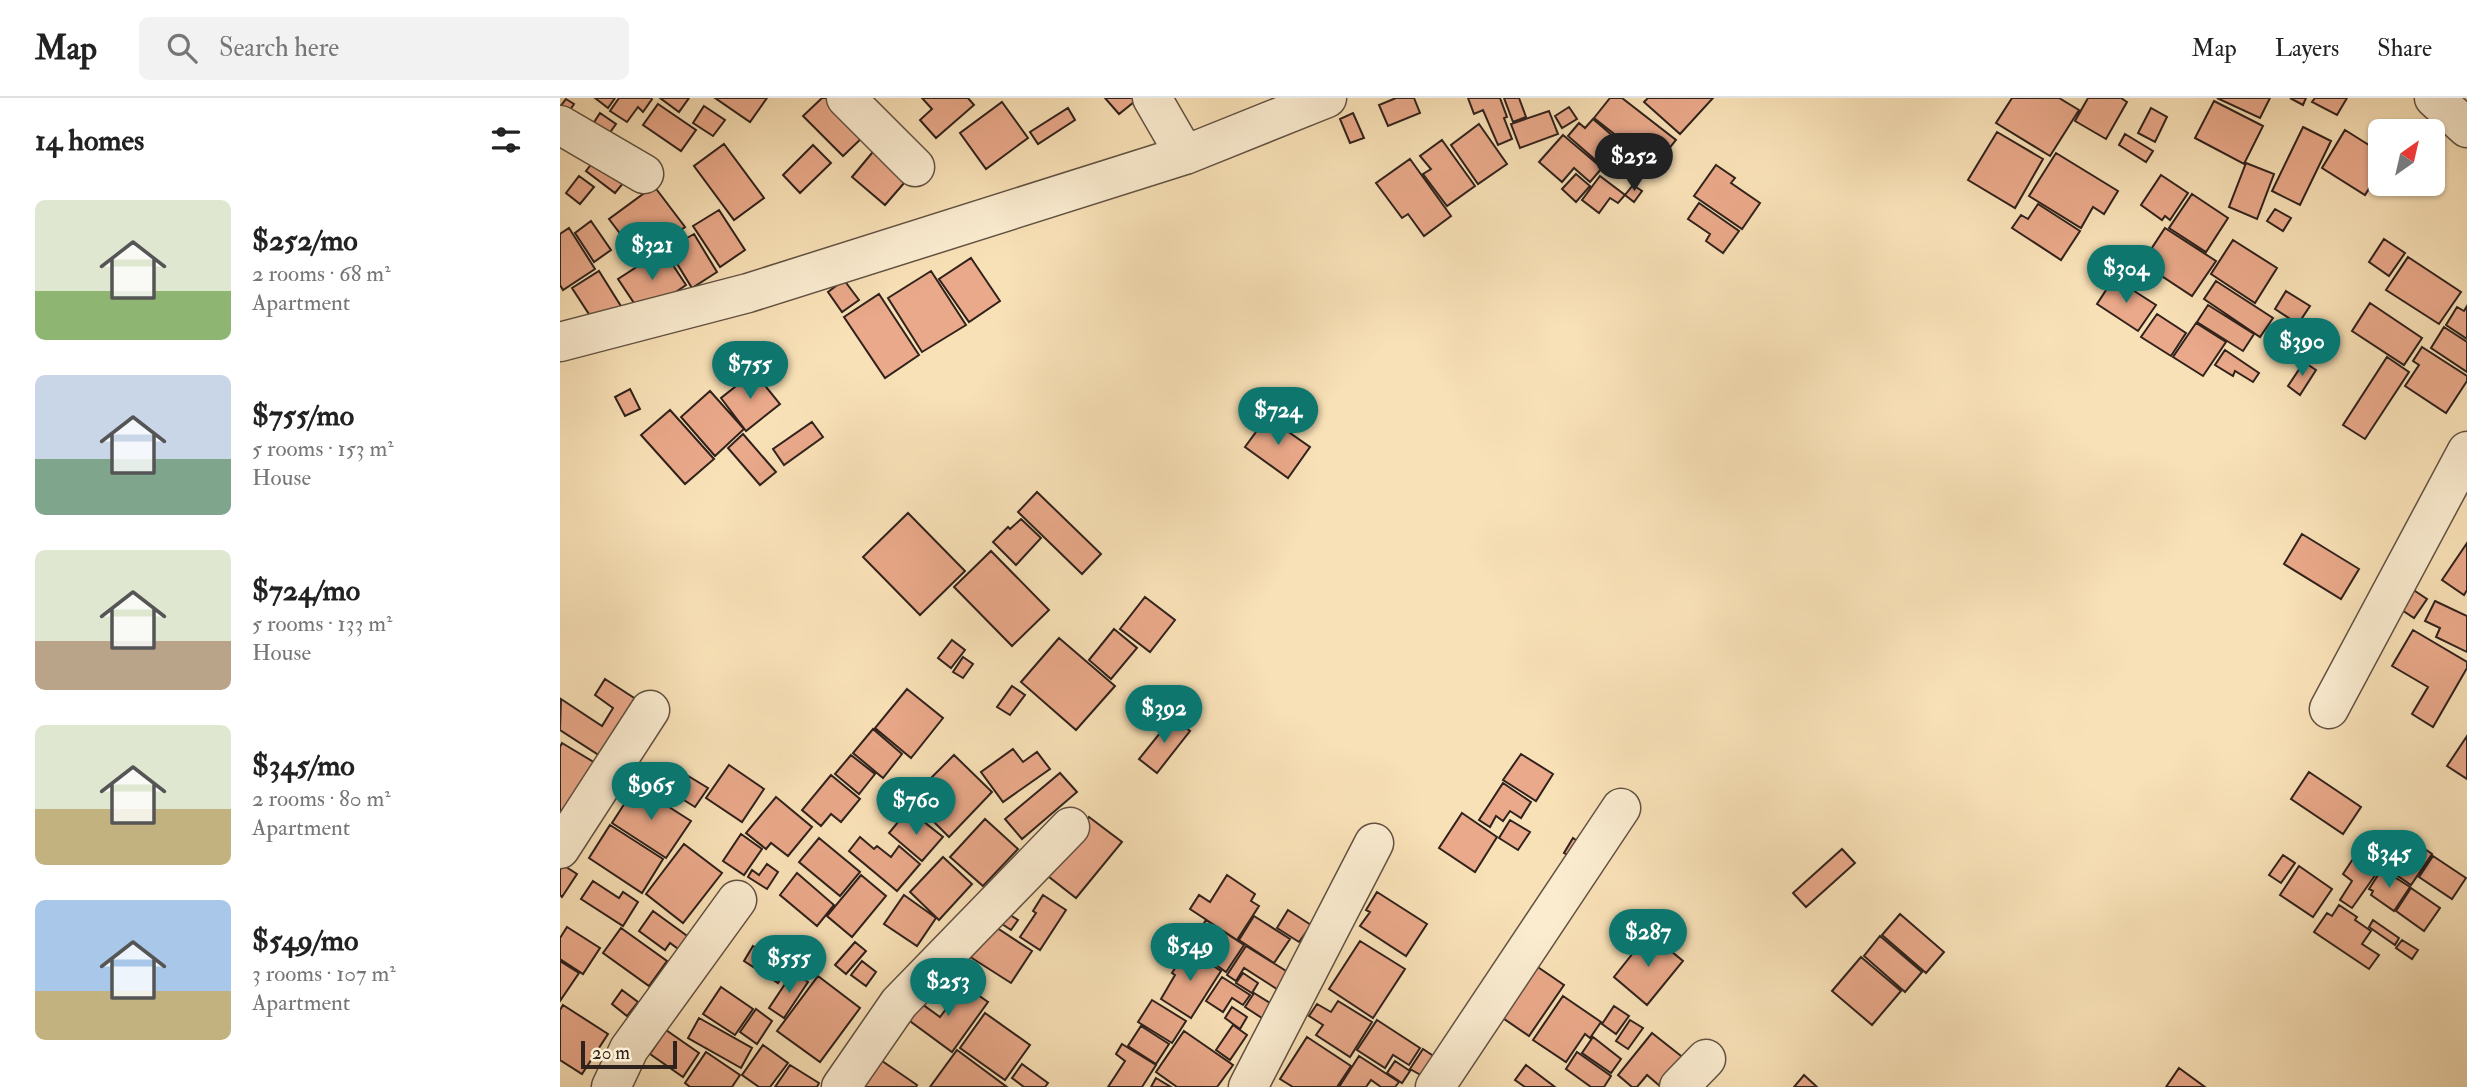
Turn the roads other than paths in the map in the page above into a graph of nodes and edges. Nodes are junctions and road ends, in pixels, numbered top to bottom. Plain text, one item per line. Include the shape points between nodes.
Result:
1 (846, 98) edge
2 (1152, 98) edge
3 (1327, 98) edge
4 (2434, 98) edge
5 (560, 125) edge
6 (2467, 128) edge
7 (1185, 155) junction
8 (915, 167) dead end
9 (645, 174) dead end
10 (560, 342) edge
11 (2467, 451) edge
12 (2329, 709) dead end
13 (650, 710) dead end
14 (1621, 808) dead end
15 (1070, 827) dead end
16 (1374, 843) dead end
17 (560, 849) edge
18 (737, 900) dead end
19 (1706, 1059) dead end
20 (611, 1087) edge
21 (841, 1087) edge
22 (1248, 1087) edge
23 (1435, 1087) edge
24 (1679, 1087) edge

1 - 8 street
2 - 7 street
3 - 7 street
4 - 6 street
5 - 9 street
7 - 10 street via 748,293
11 - 12 street
13 - 17 street
14 - 23 street
15 - 21 street via 899,1003
16 - 22 street
18 - 20 street via 629,1049
19 - 24 street

